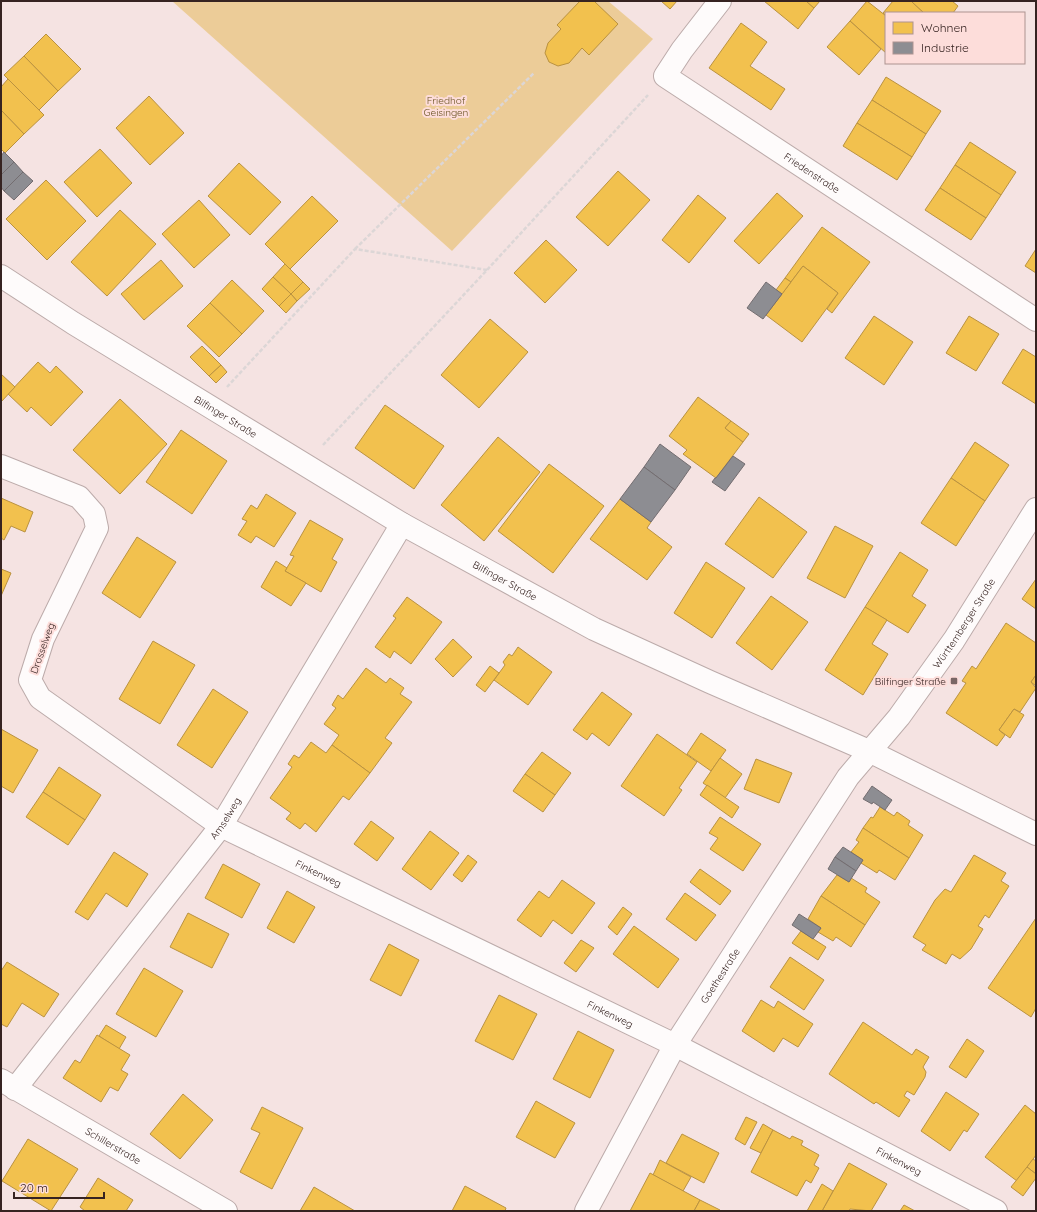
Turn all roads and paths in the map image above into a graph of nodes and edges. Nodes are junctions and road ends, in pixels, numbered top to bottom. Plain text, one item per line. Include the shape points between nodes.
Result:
1 (720, 1) edge
2 (534, 73) dead end
3 (665, 76) junction
4 (355, 249) junction
5 (487, 270) junction
6 (1, 276) edge
7 (1036, 320) edge
8 (210, 406) junction
9 (1, 466) edge
10 (304, 466) junction
11 (1036, 509) edge
12 (402, 524) junction
13 (869, 751) junction
14 (221, 826) junction
15 (1036, 834) edge
16 (675, 1045) junction
17 (8, 1084) edge
18 (226, 1211) edge
19 (586, 1211) edge
20 (996, 1211) edge

1 - 3 street
2 - 4 path
3 - 5 path
3 - 7 street, Friedenstraße
4 - 5 path
4 - 8 path
5 - 10 path
6 - 8 street, Bilfinger Straße
8 - 10 street, Bilfinger Straße
9 - 14 street, Drosselweg via 79,497 94,514 96,528 43,639 30,680 40,698
10 - 12 street, Bilfinger Straße
11 - 13 street, Württemberger Straße via 954,640 899,717
12 - 13 street, Bilfinger Straße via 594,629
12 - 14 street, Amselweg
13 - 15 street, Bilfinger Straße
13 - 16 street, Goethestraße via 848,777
14 - 16 street, Finkenweg
14 - 17 street, Amselweg
16 - 19 street, Goethestraße
16 - 20 street, Finkenweg
17 - 18 street, Schillerstraße

